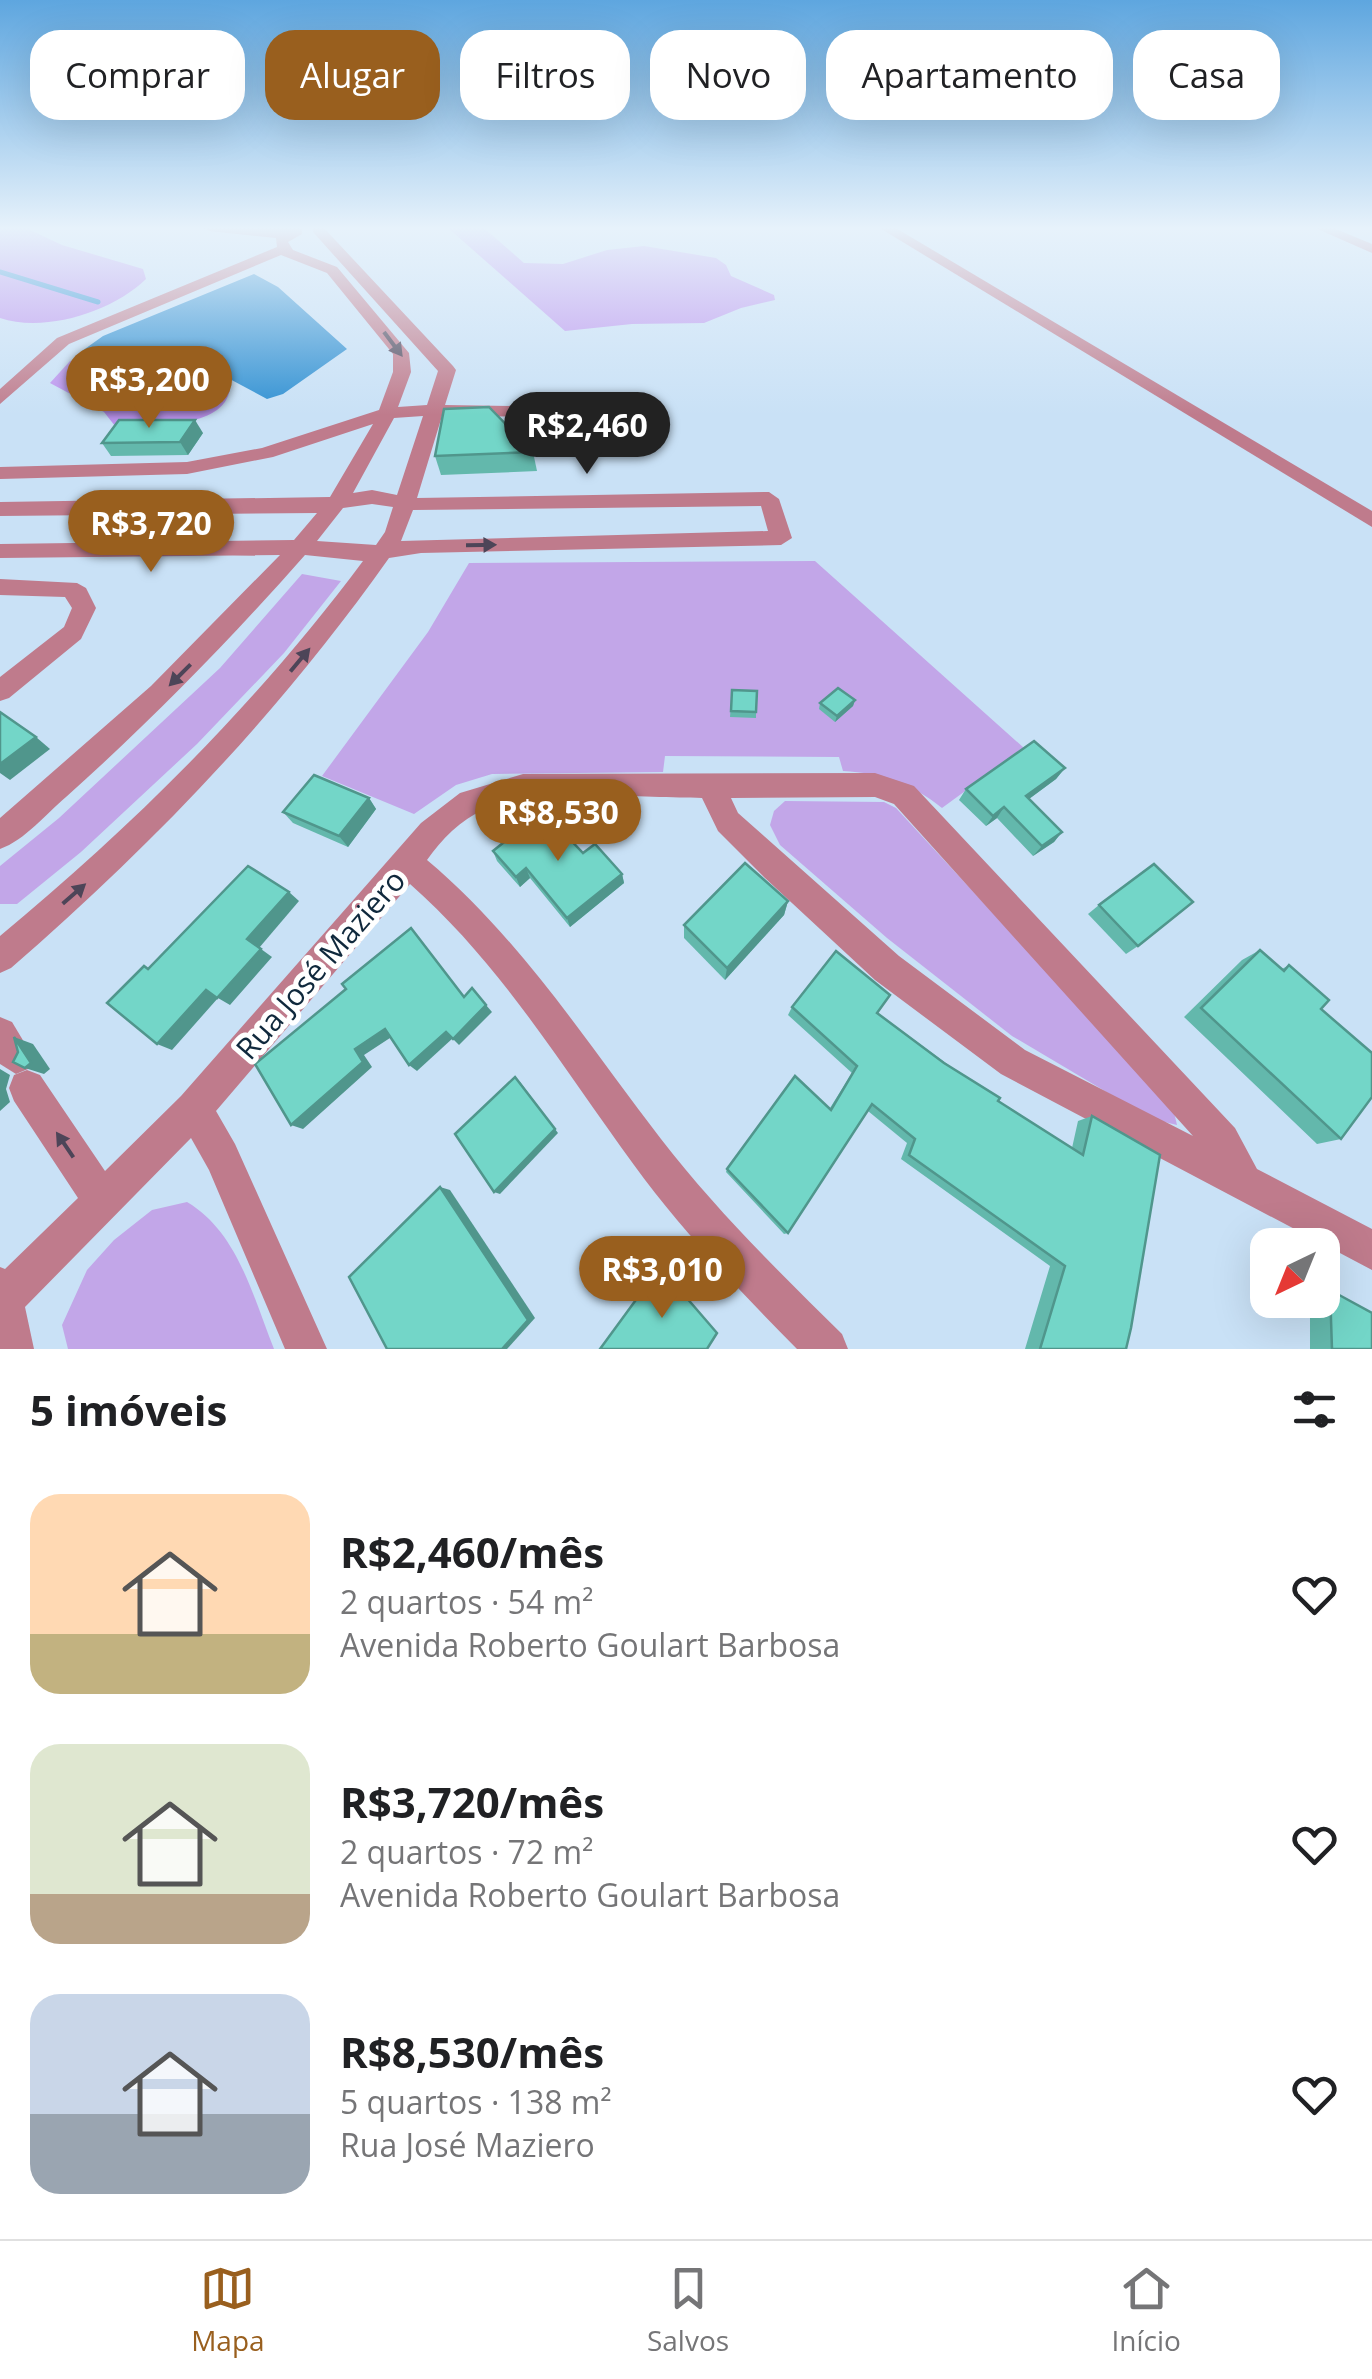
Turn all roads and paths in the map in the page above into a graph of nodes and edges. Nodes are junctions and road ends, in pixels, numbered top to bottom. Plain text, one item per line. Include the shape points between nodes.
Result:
1 (179, 290) edge
2 (349, 290) edge
3 (375, 290) edge
4 (990, 290) edge
5 (0, 399) edge
6 (436, 410) junction
7 (591, 412) dead end
8 (387, 413) junction
9 (0, 473) edge
10 (342, 501) junction
11 (404, 504) junction
12 (0, 509) edge
13 (1372, 520) edge
14 (301, 547) junction
15 (0, 552) edge
16 (384, 552) junction
17 (0, 587) edge
18 (0, 691) edge
19 (710, 784) junction
20 (0, 836) edge
21 (408, 863) junction
22 (0, 956) edge
23 (14, 1060) edge
24 (194, 1109) junction
25 (1244, 1184) junction
26 (103, 1202) junction
27 (1372, 1250) edge
28 (2, 1296) edge
29 (12, 1349) edge
30 (306, 1349) edge
31 (827, 1349) edge

1 - 5 street via 63,342
2 -> 8 street via 401,353 404,368
3 - 6 street via 447,370
4 - 13 street
6 - 7 street
6 - 8 street
6 - 11 street
8 - 9 street via 214,464 160,472
8 - 10 street
10 - 11 street via 372,497
10 - 12 street
10 - 14 street
11 - 16 street
16 -> 11 street via 781,538 770,499
14 - 15 street
14 - 16 street
14 -> 20 street via 150,704
22 -> 16 street via 175,797 280,684
17 - 18 street via 58,586 78,594 84,608 73,632
19 - 21 street, Rua José Maziero via 489,792 452,810
19 - 25 street via 728,822 886,968 1013,1062
19 - 25 street, Rua José Maziero via 875,785 904,795 1222,1141
21 - 24 street, Rua José Maziero
21 - 31 street via 494,945 651,1157 750,1273
26 -> 23 street
24 - 26 street, Rua José Maziero
24 - 30 street
25 - 27 street
26 - 28 street, Rua José Maziero
28 - 29 street

